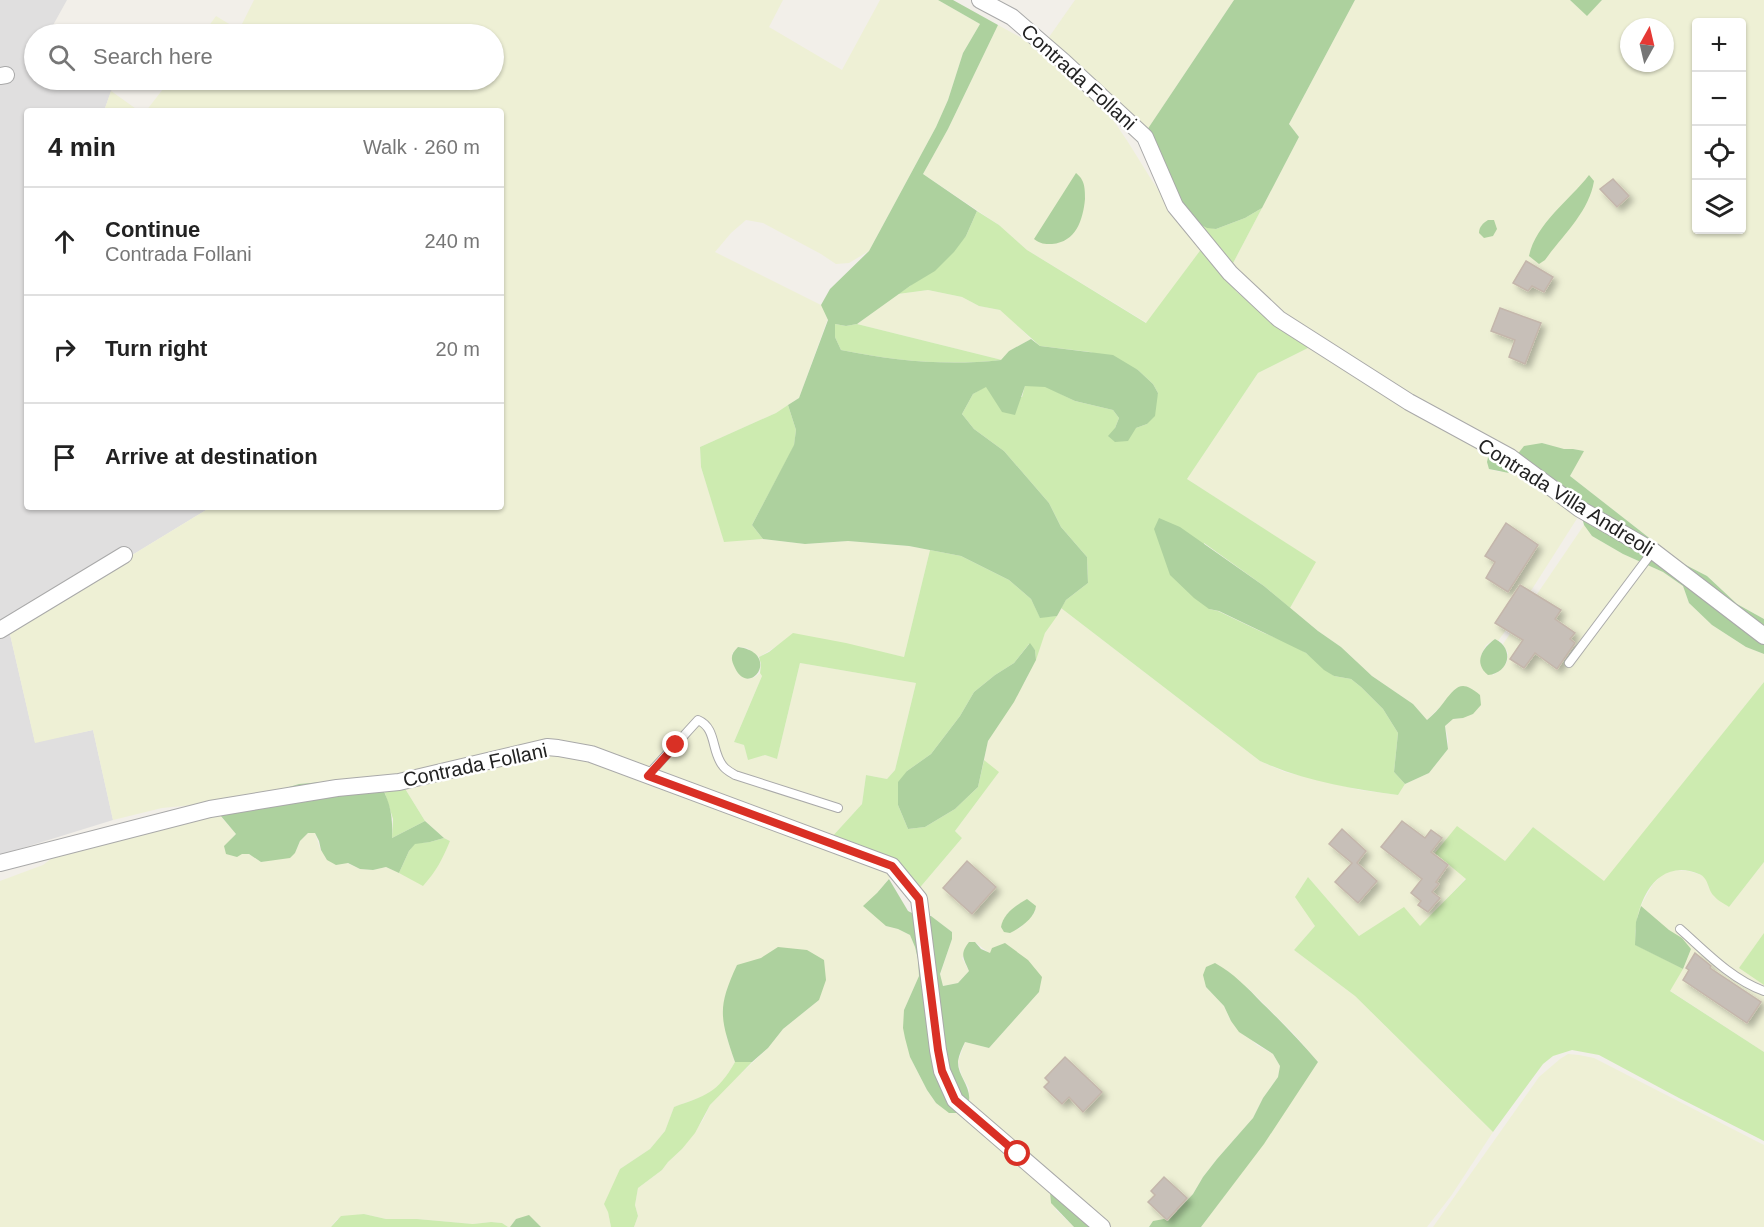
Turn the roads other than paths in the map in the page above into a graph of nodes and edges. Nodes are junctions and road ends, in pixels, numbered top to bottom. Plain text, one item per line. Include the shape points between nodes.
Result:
1 (980, 0) edge
2 (1360, 371) joint
3 (1653, 551) junction
4 (124, 555) dead end
5 (0, 630) edge
6 (1764, 636) edge
7 (1569, 663) dead end
8 (648, 776) junction
9 (838, 808) dead end
10 (0, 863) edge
11 (1680, 929) dead end
12 (1764, 991) edge
13 (1102, 1227) edge

1 - 2 street, Contrada Follani via 1012,17 1145,137 1175,206 1230,273 1279,319
2 - 3 street, Contrada Villa Andreoli via 1510,457 1580,509
3 - 6 street, Contrada Villa Andreoli
3 - 7 lane
4 - 5 street
8 - 9 lane via 698,720 710,730 724,769
8 - 10 street, Contrada Follani via 591,754 547,747 399,782 210,809
8 - 13 street, Contrada Follani via 892,866 919,899 938,1050 955,1100
11 - 12 lane via 1726,970

